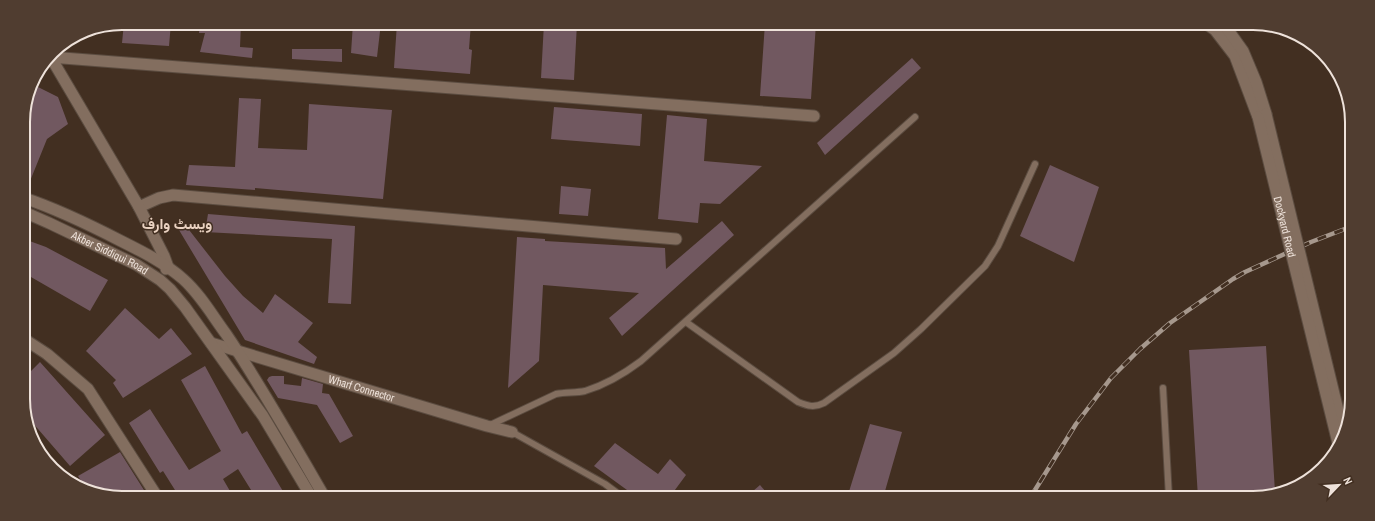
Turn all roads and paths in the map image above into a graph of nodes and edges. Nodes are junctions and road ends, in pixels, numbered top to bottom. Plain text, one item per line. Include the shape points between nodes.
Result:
1 (1215, 30) edge
2 (1228, 30) edge
3 (56, 58) edge
4 (53, 61) edge
5 (814, 116) dead end
6 (915, 117) dead end
7 (1035, 164) dead end
8 (30, 200) edge
9 (139, 208) junction
10 (30, 215) edge
11 (676, 239) dead end
12 (168, 267) junction
13 (160, 280) junction
14 (199, 295) junction
15 (186, 307) junction
16 (686, 322) junction
17 (30, 343) edge
18 (210, 343) junction
19 (237, 351) junction
20 (1163, 388) dead end
21 (1341, 424) edge
22 (487, 426) junction
23 (512, 432) joint
24 (1337, 437) edge
25 (154, 491) edge
26 (308, 491) edge
27 (321, 491) edge
28 (614, 491) edge
29 (1169, 491) edge

1 - 24 street, Dockyard Road, bridge via 1235,56 1258,118
2 - 21 street, Dockyard Road, bridge via 1243,51 1266,114
3 - 5 street
4 - 9 street
6 - 16 lane
7 - 16 lane via 998,246 985,266 894,353 818,406 798,402
8 - 12 street, Akber Siddiqui Road via 96,228
9 - 11 street via 159,198 173,195
9 - 12 street
10 - 13 street, Akber Siddiqui Road via 137,265
12 - 13 street
12 - 14 street, Akber Siddiqui Road
13 - 15 street, Akber Siddiqui Road
14 - 15 street
14 - 19 street, Akber Siddiqui Road
15 - 18 street, Akber Siddiqui Road
16 - 22 lane via 641,361 601,385 584,391 556,394
17 - 25 street via 88,389
18 - 19 street, Wharf Connector
18 - 26 street, Akber Siddiqui Road via 262,416
19 - 22 street, Wharf Connector
19 - 27 street, Akber Siddiqui Road
20 - 29 lane
22 - 23 street, Wharf Connector
23 - 28 lane

